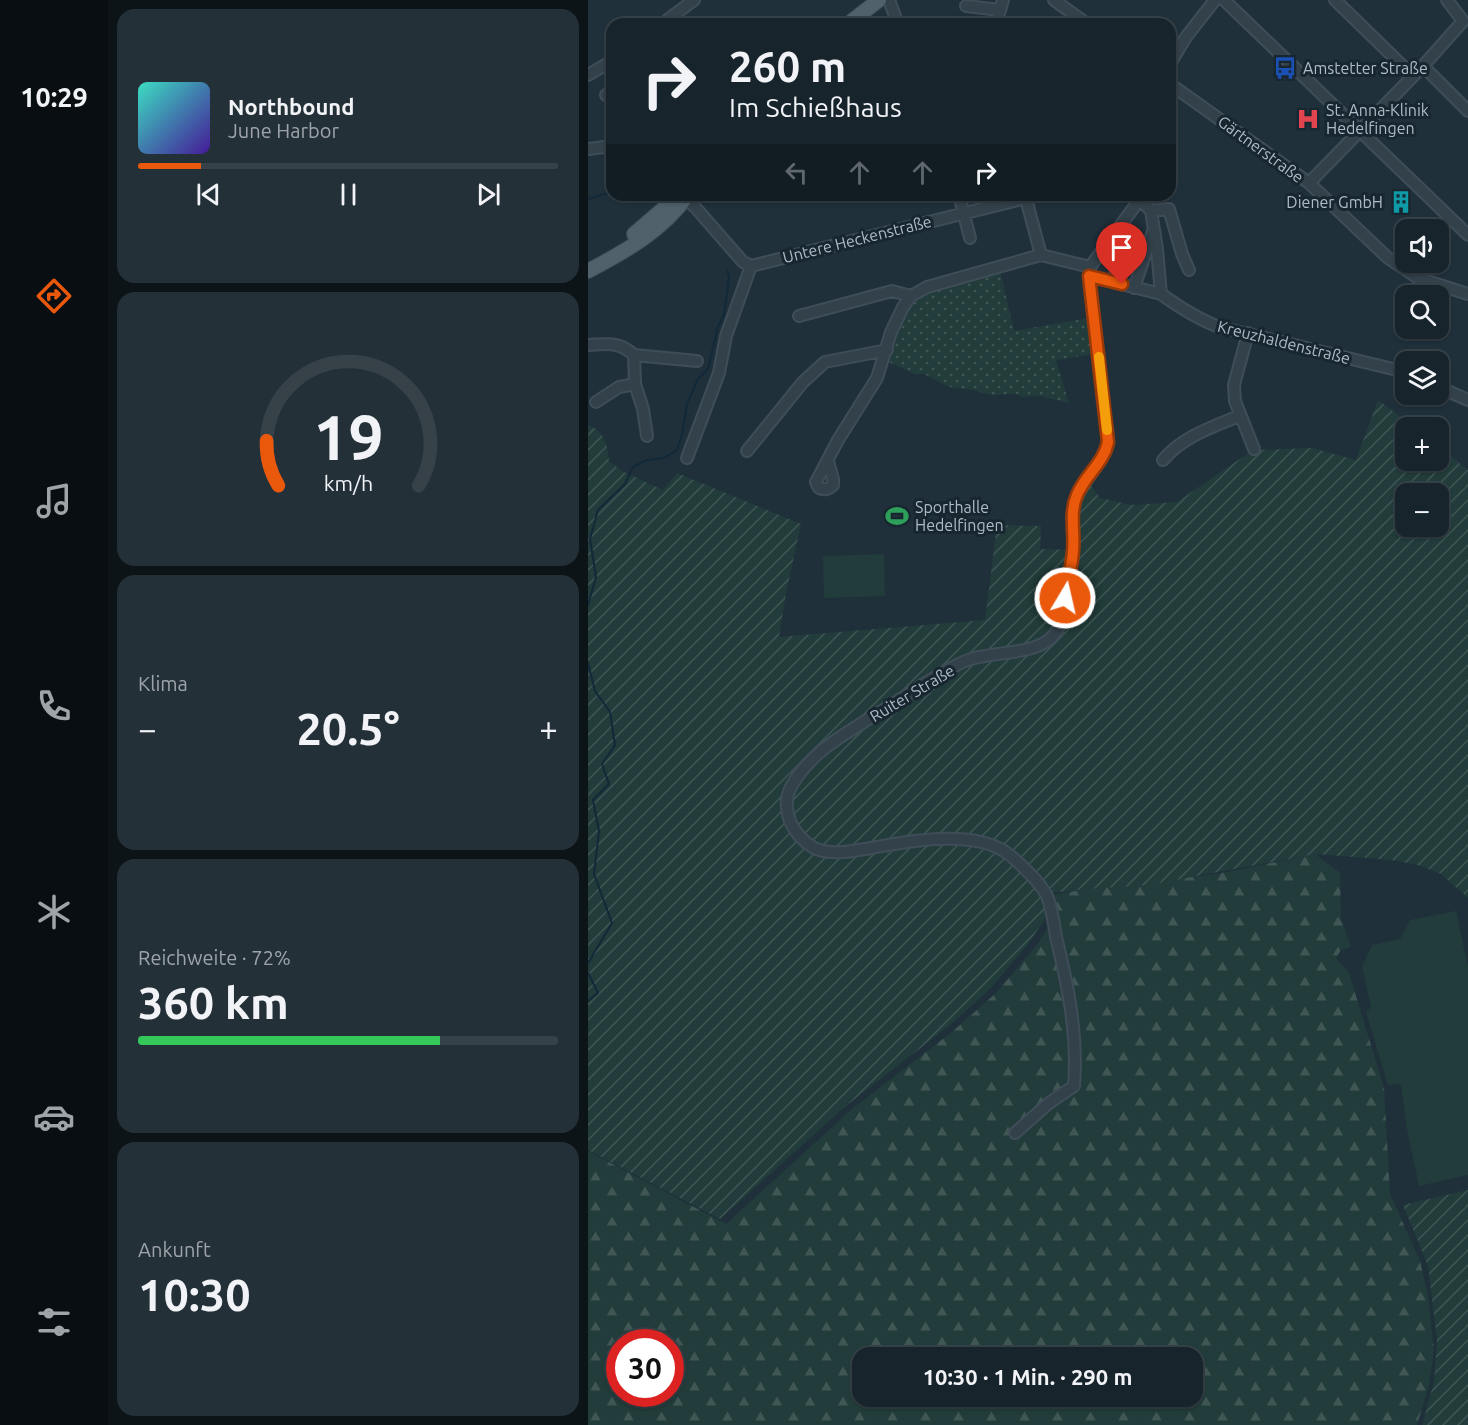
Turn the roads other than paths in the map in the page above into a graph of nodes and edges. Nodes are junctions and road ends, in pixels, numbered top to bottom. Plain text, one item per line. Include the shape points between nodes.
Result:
1 (694, 0) edge
2 (879, 0) edge
3 (889, 0) edge
4 (1054, 0) edge
5 (1335, 0) edge
6 (1446, 0) edge
7 (1223, 1) edge
8 (1001, 5) edge
9 (966, 6) dead end
10 (670, 18) edge
11 (856, 18) edge
12 (896, 18) edge
13 (1080, 18) edge
14 (1176, 54) edge
15 (606, 64) edge
16 (1423, 66) junction
17 (588, 75) edge
18 (1413, 76) junction
19 (1176, 88) edge
20 (1468, 111) edge
21 (1360, 131) junction
22 (606, 146) edge
23 (588, 148) edge
24 (1309, 183) junction
25 (676, 201) edge
26 (680, 201) edge
27 (688, 201) edge
28 (961, 201) edge
29 (1008, 201) edge
30 (1027, 201) edge
31 (1139, 201) edge
32 (1145, 201) edge
33 (1151, 211) junction
34 (964, 213) junction
35 (1153, 231) junction
36 (1468, 235) edge
37 (970, 238) dead end
38 (1147, 244) junction
39 (1041, 255) junction
40 (588, 263) edge
41 (751, 266) junction
42 (1189, 270) dead end
43 (1089, 271) junction
44 (588, 272) edge
45 (1111, 280) junction
46 (1134, 288) junction
47 (1161, 294) junction
48 (1468, 294) edge
49 (911, 296) junction
50 (799, 316) dead end
51 (1248, 333) junction
52 (588, 345) edge
53 (887, 350) junction
54 (634, 355) junction
55 (697, 361) dead end
56 (1395, 370) edge
57 (635, 384) junction
58 (1449, 392) edge
59 (1468, 400) edge
60 (596, 402) dead end
61 (1239, 416) junction
62 (647, 436) dead end
63 (1254, 449) dead end
64 (747, 451) dead end
65 (687, 458) dead end
66 (1163, 460) dead end
67 (828, 461) dead end
68 (1015, 1133) dead end

1 - 10 street
2 - 11 main road
3 - 12 street
4 - 13 street
5 - 18 street
6 - 16 street via 1463,21
7 - 14 street via 1186,37
7 - 21 street
8 - 9 street
15 - 17 street
16 - 18 street
16 - 20 street
18 - 21 street
19 - 24 street, Gärtnerstraße
21 - 24 street
21 - 36 street
22 - 23 street
24 - 48 street, Gärtnerstraße via 1388,258 1418,278
25 - 40 main road via 642,229
26 - 44 main road via 668,219 645,238
27 - 41 street
28 - 34 street
29 - 34 street, Untere Heckenstraße
30 - 39 street
31 - 43 street
32 - 33 street
33 - 35 street
33 - 42 street via 1169,209
34 - 37 street
34 - 41 street, Untere Heckenstraße
35 - 38 street
35 - 47 street
38 - 45 street via 1133,241
38 - 46 street
39 - 43 street
39 - 49 street via 927,287
41 - 65 street via 726,336 719,373
43 - 45 street
43 - 68 street, Ruiter Straße via 1108,442 1106,452 1076,496 1072,512 1074,550 1059,626 1053,636 1031,648 965,661 932,679 833,742 805,767 787,798 792,827 816,849 842,852 944,840 990,844 1008,854 1047,896 1073,1011 1074,1086
45 - 46 street
46 - 47 street
47 - 51 street, Kreuzhaldenstraße via 1203,321
49 - 50 street via 892,291
49 - 53 street via 897,317
51 - 56 street, Kreuzhaldenstraße
51 - 61 street via 1234,385
52 - 54 street via 615,344
53 - 64 street via 825,362 803,382
53 - 67 street via 877,378
54 - 55 street
54 - 57 street
57 - 60 street via 619,387
57 - 62 street
58 - 59 street
61 - 63 street
61 - 66 street via 1173,447

